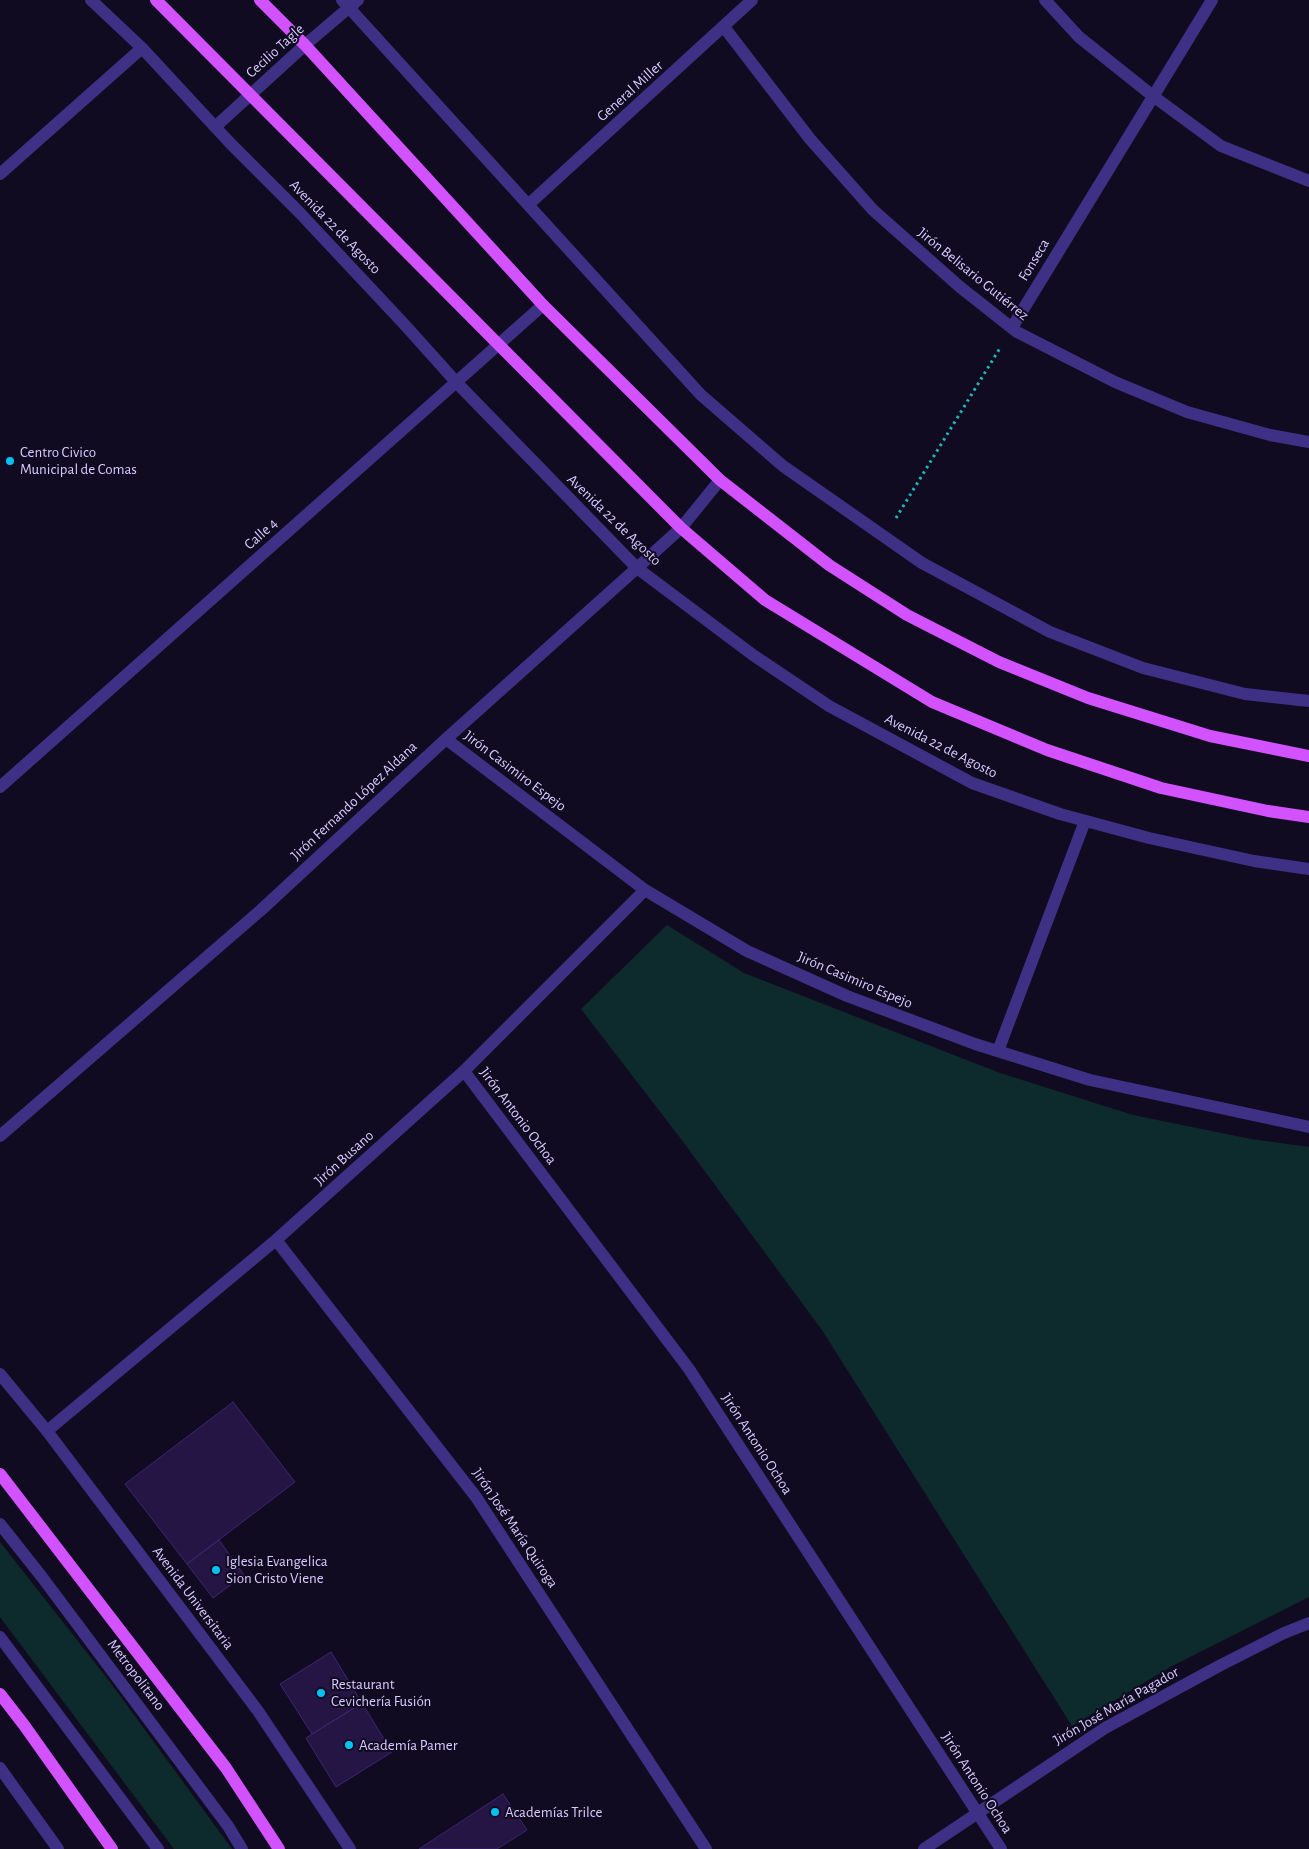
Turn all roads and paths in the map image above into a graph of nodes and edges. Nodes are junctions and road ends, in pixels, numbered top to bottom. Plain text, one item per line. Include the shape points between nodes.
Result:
1 (91, 0) edge
2 (156, 0) edge
3 (260, 0) edge
4 (752, 0) edge
5 (1045, 0) edge
6 (1212, 0) edge
7 (350, 3) edge
8 (724, 27) junction
9 (305, 45) junction
10 (142, 48) junction
11 (251, 95) junction
12 (1153, 96) junction
13 (215, 127) junction
14 (0, 174) edge
15 (1309, 181) edge
16 (529, 204) junction
17 (543, 305) junction
18 (1013, 326) junction
19 (499, 344) junction
20 (457, 383) junction
21 (1309, 442) edge
22 (720, 480) junction
23 (681, 528) junction
24 (884, 537) junction
25 (637, 568) junction
26 (1309, 700) edge
27 (446, 739) junction
28 (1309, 756) edge
29 (0, 787) edge
30 (1309, 817) edge
31 (1085, 821) junction
32 (1309, 869) edge
33 (644, 890) junction
34 (998, 1051) junction
35 (464, 1071) junction
36 (1309, 1127) edge
37 (0, 1136) edge
38 (276, 1240) junction
39 (0, 1374) edge
40 (47, 1431) junction
41 (0, 1474) edge
42 (0, 1524) edge
43 (1309, 1623) edge
44 (0, 1637) edge
45 (0, 1694) edge
46 (0, 1768) edge
47 (977, 1812) junction
48 (58, 1849) edge
49 (112, 1849) edge
50 (158, 1849) edge
51 (242, 1849) edge
52 (279, 1849) edge
53 (350, 1849) edge
54 (706, 1849) edge
55 (924, 1849) edge
56 (1001, 1849) edge

1 - 10 street, Avenida 22 de Agosto
2 - 11 main road
3 - 9 main road
4 - 8 street, General Miller
5 - 12 street via 1079,37
6 - 12 street, Fonseca
7 - 9 street, Cecilio Tagle
7 - 16 street
8 - 16 street, General Miller
8 - 18 street, Jirón Belisario Gutiérrez via 810,139 872,210 960,287
9 - 11 street, Cecilio Tagle
9 - 17 main road
10 - 13 street, Avenida 22 de Agosto
10 - 14 street
11 - 13 street, Cecilio Tagle
11 - 19 main road
12 - 15 street via 1220,146
12 - 18 street, Fonseca
13 - 20 street, Avenida 22 de Agosto
16 - 24 street via 701,395 784,466
17 - 19 street, Calle 4
17 - 22 main road
18 - 21 street, Jirón Belisario Gutiérrez via 1017,332 1115,382 1187,412 1270,435
18 - 24 path
19 - 20 street, Calle 4
19 - 23 main road
20 - 25 street, Avenida 22 de Agosto
20 - 29 street, Calle 4
22 - 23 street, Jirón Fernando López Aldana
22 - 28 main road via 828,565 907,615 999,662 1088,698 1210,736
23 - 25 street, Jirón Fernando López Aldana
23 - 30 main road via 765,600 932,702 1047,750 1161,788
24 - 26 street via 922,563 1050,632 1143,668 1245,694
25 - 27 street, Jirón Fernando López Aldana
25 - 31 street, Avenida 22 de Agosto via 753,655 829,706 972,783
27 - 33 street, Jirón Casimiro Espejo
27 - 37 street, Jirón Fernando López Aldana via 261,910
31 - 32 street, Avenida 22 de Agosto via 1178,845
31 - 34 street
33 - 34 street, Jirón Casimiro Espejo via 747,951 856,999 952,1037
33 - 35 street, Jirón Busano
34 - 36 street, Jirón Casimiro Espejo via 1090,1080
35 - 38 street, Jirón Busano
35 - 47 street, Jirón Antonio Ochoa via 689,1369
38 - 40 street, Jirón Busano
38 - 54 street, Jirón José María Quiroga via 476,1497
39 - 40 street, Avenida Universitaria
40 - 53 street, Avenida Universitaria via 258,1711
41 - 52 main road via 226,1768
42 - 51 street, Metropolitano via 228,1826
43 - 47 street, Jirón José María Pagador via 1219,1666 1104,1728
44 - 50 street
45 - 49 main road
46 - 48 street
47 - 55 street, Jirón José María Pagador
47 - 56 street, Jirón Antonio Ochoa

